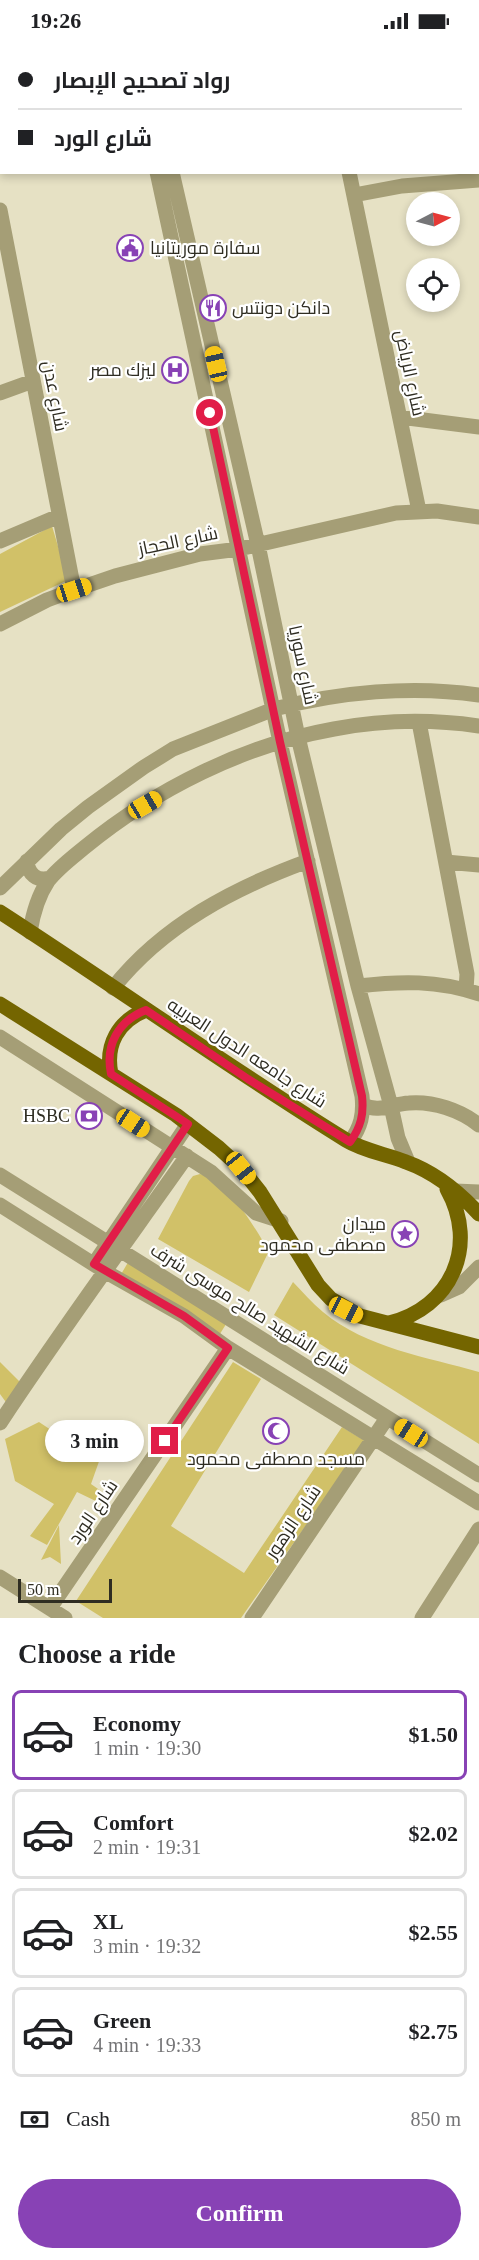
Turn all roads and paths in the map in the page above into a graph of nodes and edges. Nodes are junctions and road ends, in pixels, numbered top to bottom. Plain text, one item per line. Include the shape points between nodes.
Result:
1 (158, 174) edge
2 (172, 174) edge
3 (349, 174) edge
4 (479, 180) edge
5 (354, 195) junction
6 (0, 210) edge
7 (178, 231) junction
8 (6, 275) edge
9 (33, 381) junction
10 (0, 393) edge
11 (400, 417) junction
12 (479, 427) edge
13 (419, 511) junction
14 (59, 516) junction
15 (479, 518) edge
16 (2, 539) edge
17 (258, 545) junction
18 (239, 549) junction
19 (74, 590) junction
20 (0, 624) edge
21 (479, 695) edge
22 (291, 705) junction
23 (274, 709) junction
24 (419, 722) junction
25 (479, 726) edge
26 (298, 737) junction
27 (280, 742) junction
28 (27, 861) junction
29 (308, 861) junction
30 (446, 862) junction
31 (479, 865) edge
32 (50, 878) junction
33 (0, 888) edge
34 (0, 912) edge
35 (30, 932) junction
36 (473, 975) edge
37 (358, 986) junction
38 (113, 988) junction
39 (472, 992) edge
40 (0, 1004) edge
41 (146, 1010) junction
42 (0, 1037) edge
43 (111, 1074) junction
44 (363, 1105) junction
45 (391, 1106) junction
46 (188, 1124) junction
47 (479, 1125) edge
48 (350, 1142) junction
49 (172, 1147) junction
50 (186, 1156) junction
51 (408, 1162) junction
52 (0, 1175) edge
53 (449, 1186) junction
54 (479, 1192) edge
55 (0, 1205) edge
56 (479, 1214) edge
57 (281, 1221) junction
58 (115, 1247) junction
59 (100, 1268) junction
60 (479, 1268) edge
61 (441, 1295) junction
62 (386, 1324) junction
63 (479, 1347) edge
64 (228, 1348) junction
65 (387, 1418) junction
66 (0, 1423) edge
67 (373, 1438) junction
68 (479, 1475) edge
69 (479, 1503) edge
70 (479, 1529) edge
71 (0, 1577) edge
72 (50, 1608) junction
73 (65, 1618) edge
74 (252, 1618) edge
75 (422, 1618) edge

1 - 7 street, شارع سوريا
2 - 7 street, شارع سوريا
3 - 5 street, شارع الرياض
4 - 5 street via 402,186
5 - 11 street, شارع الرياض
6 - 8 street, شارع عدن
7 - 17 street, شارع سوريا
7 - 18 street, شارع سوريا
8 - 9 street, شارع عدن
9 - 10 street
9 - 14 street, شارع عدن
11 - 12 street
11 - 13 street, شارع الرياض
13 - 15 street, شارع الحجاز
13 - 17 street, شارع الحجاز
14 - 16 street
14 - 19 street, شارع عدن
17 - 18 street, شارع الحجاز
17 - 22 street, شارع سوريا
18 - 19 street, شارع الحجاز via 158,564
18 - 23 street, شارع سوريا
19 - 20 street, شارع الحجاز
21 - 22 street via 435,691 368,693
22 - 23 street
22 - 26 street, شارع سوريا
23 - 27 street, شارع سوريا
23 - 28 street via 173,749 88,807
24 - 25 street
24 - 26 street via 359,725
24 - 30 street
26 - 27 street
26 - 37 street, شارع سوريا
27 - 29 street, شارع سوريا
27 - 32 street via 224,763 153,800 96,839
28 - 32 street via 34,876
28 - 33 street
29 - 38 street via 226,895 187,920 150,948
29 - 44 street, شارع سوريا
30 - 31 street
30 - 36 street
32 - 35 street via 37,902
34 - 35 main road, شارع جامعه الدول العربيه
35 - 38 main road, شارع جامعه الدول العربيه
36 - 39 street
37 - 39 street via 434,983
37 - 45 street, شارع سوريا
38 - 41 main road, شارع جامعه الدول العربيه
40 - 43 main road
41 - 43 main road via 128,1019 115,1035 109,1054
41 - 48 main road, شارع جامعه الدول العربيه
42 - 49 street
43 - 46 main road
44 - 45 street via 377,1109
44 - 48 street, شارع سوريا via 360,1125
45 - 47 street via 418,1103 444,1107
45 - 51 street, شارع سوريا
46 - 49 street
46 - 57 main road via 241,1168
48 - 51 main road, شارع جامعه الدول العربيه
49 - 50 street
49 - 58 street
50 - 57 street via 211,1172 256,1213
50 - 58 street
51 - 53 main road, شارع جامعه الدول العربيه
52 - 58 street, شارع الشهيد صالح موسى شرف
53 - 54 street
53 - 56 main road, شارع جامعه الدول العربيه
53 - 61 main road via 460,1218 462,1239 453,1278
55 - 59 street
57 - 62 main road via 318,1285 331,1299 360,1316
58 - 59 street
58 - 65 street, شارع الشهيد صالح موسى شرف
59 - 64 street via 184,1316
59 - 66 street
60 - 61 street via 459,1287
61 - 62 main road via 407,1319
62 - 63 main road
64 - 67 street
64 - 72 street, شارع الورد
65 - 67 street, شارع الزهور
65 - 68 street, شارع الشهيد صالح موسى شرف
67 - 69 street
67 - 74 street, شارع الزهور
70 - 75 street
71 - 72 street
72 - 73 street

